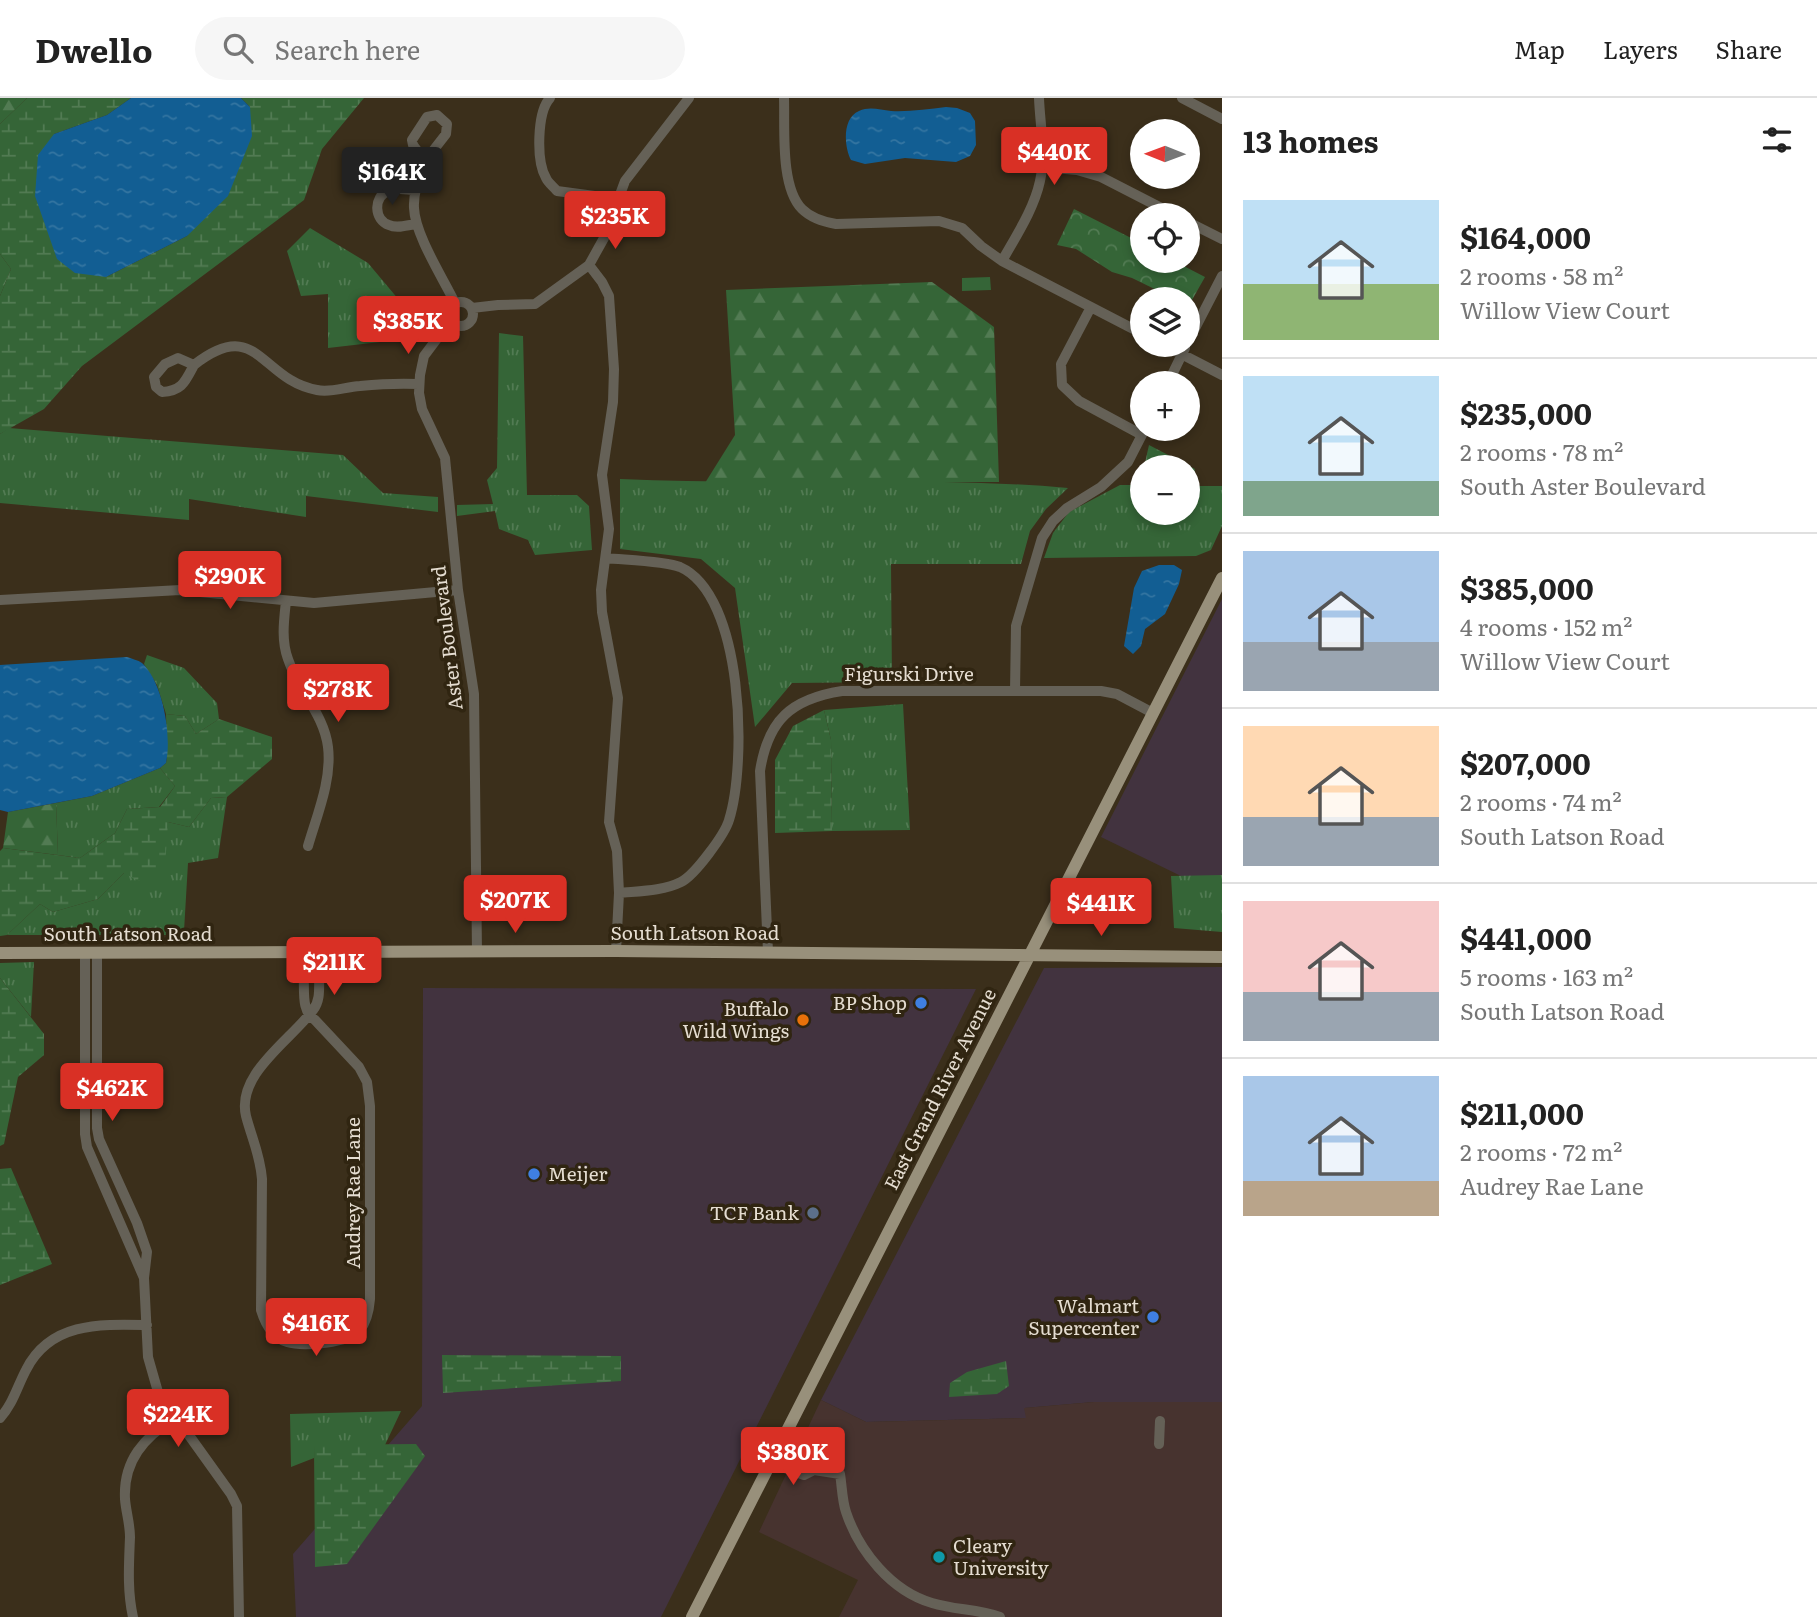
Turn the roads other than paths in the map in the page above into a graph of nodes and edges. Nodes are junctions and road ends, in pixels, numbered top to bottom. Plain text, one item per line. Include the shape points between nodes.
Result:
1 (550, 98) edge
2 (689, 98) edge
3 (784, 98) edge
4 (1039, 98) edge
5 (1182, 98) edge
6 (1222, 119) edge
7 (425, 161) junction
8 (1042, 167) junction
9 (415, 190) junction
10 (617, 199) junction
11 (1152, 203) edge
12 (416, 224) junction
13 (1200, 228) edge
14 (1222, 239) edge
15 (1002, 261) junction
16 (589, 265) junction
17 (1222, 276) edge
18 (455, 303) junction
19 (1091, 307) junction
20 (472, 308) junction
21 (1200, 319) edge
22 (451, 320) junction
23 (1130, 327) edge
24 (1199, 357) edge
25 (194, 365) dead end
26 (1222, 375) edge
27 (419, 384) junction
28 (1130, 426) edge
29 (1138, 441) edge
30 (606, 558) junction
31 (1222, 578) edge
32 (458, 590) junction
33 (0, 600) edge
34 (286, 601) junction
35 (1015, 691) junction
36 (1153, 713) junction
37 (308, 846) dead end
38 (619, 893) junction
39 (616, 951) junction
40 (477, 952) junction
41 (768, 952) junction
42 (0, 953) edge
43 (298, 953) junction
44 (326, 953) junction
45 (91, 954) junction
46 (1030, 954) junction
47 (1222, 957) edge
48 (308, 1016) junction
49 (85, 1017) junction
50 (97, 1017) junction
51 (84, 1088) junction
52 (97, 1088) junction
53 (121, 1193) junction
54 (110, 1199) junction
55 (144, 1278) junction
56 (147, 1325) junction
57 (0, 1418) edge
58 (175, 1418) junction
59 (1160, 1421) dead end
60 (1158, 1444) dead end
61 (777, 1450) junction
62 (771, 1463) junction
63 (814, 1470) junction
64 (132, 1617) edge
65 (239, 1617) edge
66 (692, 1617) edge
67 (1000, 1617) edge

1 - 10 street via 542,111 540,157 546,178 557,191
2 - 10 street via 625,181
3 - 15 street via 786,175 801,208 820,221 836,224 939,221 962,228
4 - 8 street
5 - 6 street
7 - 7 street via 447,128 437,115 426,117 412,140
7 - 9 street
8 - 11 street via 1101,177
8 - 15 street via 1033,201
9 - 12 street
9 - 12 street via 386,191 377,207 378,216 391,227
10 - 16 street
12 - 18 street
13 - 14 street
15 - 19 street
16 - 20 street via 536,304
16 - 30 street via 609,296 611,317 613,402 602,475 609,529
17 - 21 street
18 - 20 street via 465,302
18 - 22 street via 449,311
19 - 23 street
19 - 28 street via 1061,363 1062,386 1079,401
20 - 22 street via 467,324 459,326
22 - 27 street via 424,356
24 - 26 street
25 - 27 street via 233,345 248,350 296,384 315,390
27 - 32 street, Aster Boulevard via 422,410 445,458
29 - 35 street via 1116,475 1067,508 1042,538 1016,626
30 - 38 street via 602,612 618,698 610,822
30 - 38 street via 680,567 699,582 716,604 729,648 738,718 736,792 728,823 700,867 682,882
31 - 36 main road, East Grand River Avenue
32 - 34 street via 324,603
32 - 40 street, Aster Boulevard via 474,694
33 - 34 street via 180,590
34 - 37 street via 283,634 287,659 319,718 328,749 327,779
35 - 36 street, Figurski Drive via 1101,691
35 - 41 street, Figurski Drive via 842,691 799,703 780,718 769,735 760,771
36 - 46 main road, East Grand River Avenue
38 - 39 street
39 - 40 main road, South Latson Road
39 - 41 main road, South Latson Road
40 - 44 main road, South Latson Road
41 - 46 main road, South Latson Road
42 - 45 main road, South Latson Road
43 - 44 main road, South Latson Road
43 - 45 main road, South Latson Road
43 - 48 street via 304,968
44 - 48 street, Audrey Rae Lane via 320,965 319,996
45 - 49 street
45 - 50 street
46 - 47 main road, South Latson Road
46 - 61 main road, East Grand River Avenue
48 - 48 street, Audrey Rae Lane via 259,1068 244,1101 261,1161 264,1321 288,1343 333,1343 359,1332 370,1299 370,1105 367,1082 359,1067
49 - 50 street
49 - 51 street
50 - 52 street
51 - 52 street
51 - 54 street via 87,1147
52 - 53 street via 99,1139
53 - 54 street
53 - 55 street via 146,1252
54 - 55 street
55 - 56 street
56 - 57 street via 102,1324 61,1334 32,1359
56 - 58 street via 152,1376
58 - 64 street via 137,1449 126,1474
58 - 65 street via 237,1506
59 - 60 street
61 - 62 main road, East Grand River Avenue
61 - 63 street via 807,1462
62 - 63 street via 804,1475
62 - 66 main road, East Grand River Avenue
63 - 67 street via 840,1474 845,1511 875,1564 893,1583 929,1602

